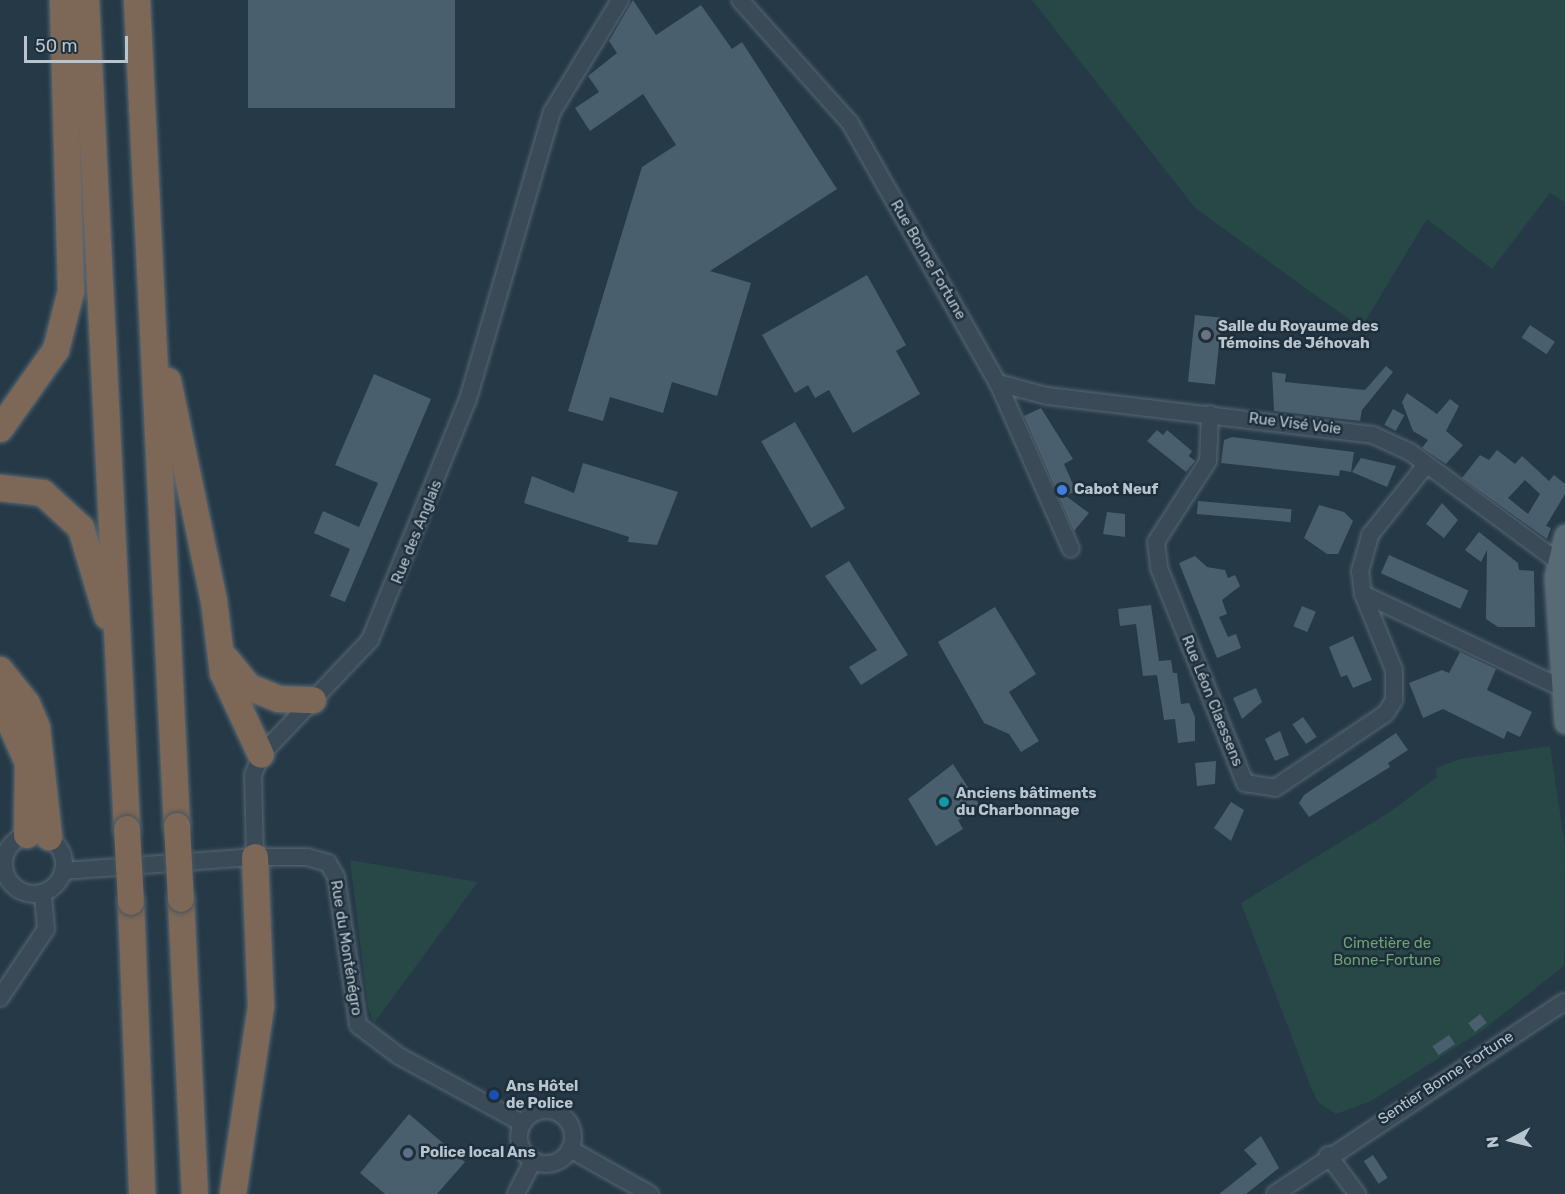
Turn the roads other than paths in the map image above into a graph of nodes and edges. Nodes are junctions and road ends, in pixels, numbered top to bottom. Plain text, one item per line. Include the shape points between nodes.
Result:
1 (63, 0) edge
2 (86, 0) edge
3 (137, 0) edge
4 (620, 0) edge
5 (740, 0) edge
6 (67, 85) junction
7 (96, 208) junction
8 (154, 328) junction
9 (998, 383) junction
10 (1209, 414) junction
11 (0, 429) edge
12 (1426, 465) junction
13 (0, 488) edge
14 (1565, 535) edge
15 (1071, 549) dead end
16 (1556, 560) junction
17 (1363, 594) junction
18 (117, 642) junction
19 (221, 648) junction
20 (0, 670) edge
21 (1560, 687) junction
22 (0, 700) edge
23 (313, 700) junction
24 (1565, 723) edge
25 (261, 755) junction
26 (38, 836) junction
27 (255, 857) junction
28 (2, 859) edge
29 (63, 871) junction
30 (43, 893) junction
31 (0, 998) edge
32 (1565, 1001) edge
33 (522, 1123) junction
34 (570, 1149) junction
35 (1328, 1155) junction
36 (533, 1160) junction
37 (142, 1194) edge
38 (195, 1194) edge
39 (232, 1194) edge
40 (516, 1194) edge
41 (650, 1194) edge
42 (1275, 1194) edge
43 (1357, 1194) edge

1 - 6 highway
2 - 7 highway
3 - 8 highway
4 - 23 street, Rue des Anglais via 552,112 468,399 400,576 370,640
5 - 9 street, Rue Bonne Fortune via 850,123
6 - 7 highway
6 - 11 highway via 72,261 66,320 40,378
7 - 18 highway
8 - 19 highway
8 - 38 highway, bridge
9 - 10 street, Rue Visé Voie via 1025,393
9 - 15 street, Rue Bonne Fortune
10 - 12 street, Rue Visé Voie via 1373,435
10 - 17 street, Rue Léon Claessens via 1208,461 1156,542 1159,568 1245,783 1275,788 1386,713 1394,700 1394,670
12 - 16 street, Rue Visé Voie
12 - 17 street, Rue Léon Claessens via 1370,536 1360,571
13 - 18 highway via 43,493 81,528
14 - 16 main road
16 - 21 main road
17 - 21 street
18 - 37 highway, bridge
19 - 23 highway via 249,687 278,699
19 - 25 highway via 223,673
20 - 26 highway via 27,704 37,728
21 - 24 main road
22 - 26 highway via 28,764
23 - 25 street, Rue des Anglais
25 - 27 street, Rue des Anglais via 253,775
26 - 28 street via 10,847
26 - 29 street via 61,851
27 - 29 street
27 - 33 street, Rue du Monténégro via 307,857 328,863 336,877 358,1025 399,1056
27 - 39 highway via 261,1007
28 - 30 street via 15,888
29 - 30 street
30 - 31 street via 46,929
32 - 35 street, Sentier Bonne Fortune
33 - 34 street via 539,1110 557,1112 572,1131
33 - 36 street via 519,1142
34 - 36 street via 553,1163
34 - 41 street
35 - 42 street, Sentier Bonne Fortune
35 - 43 street
36 - 40 street

